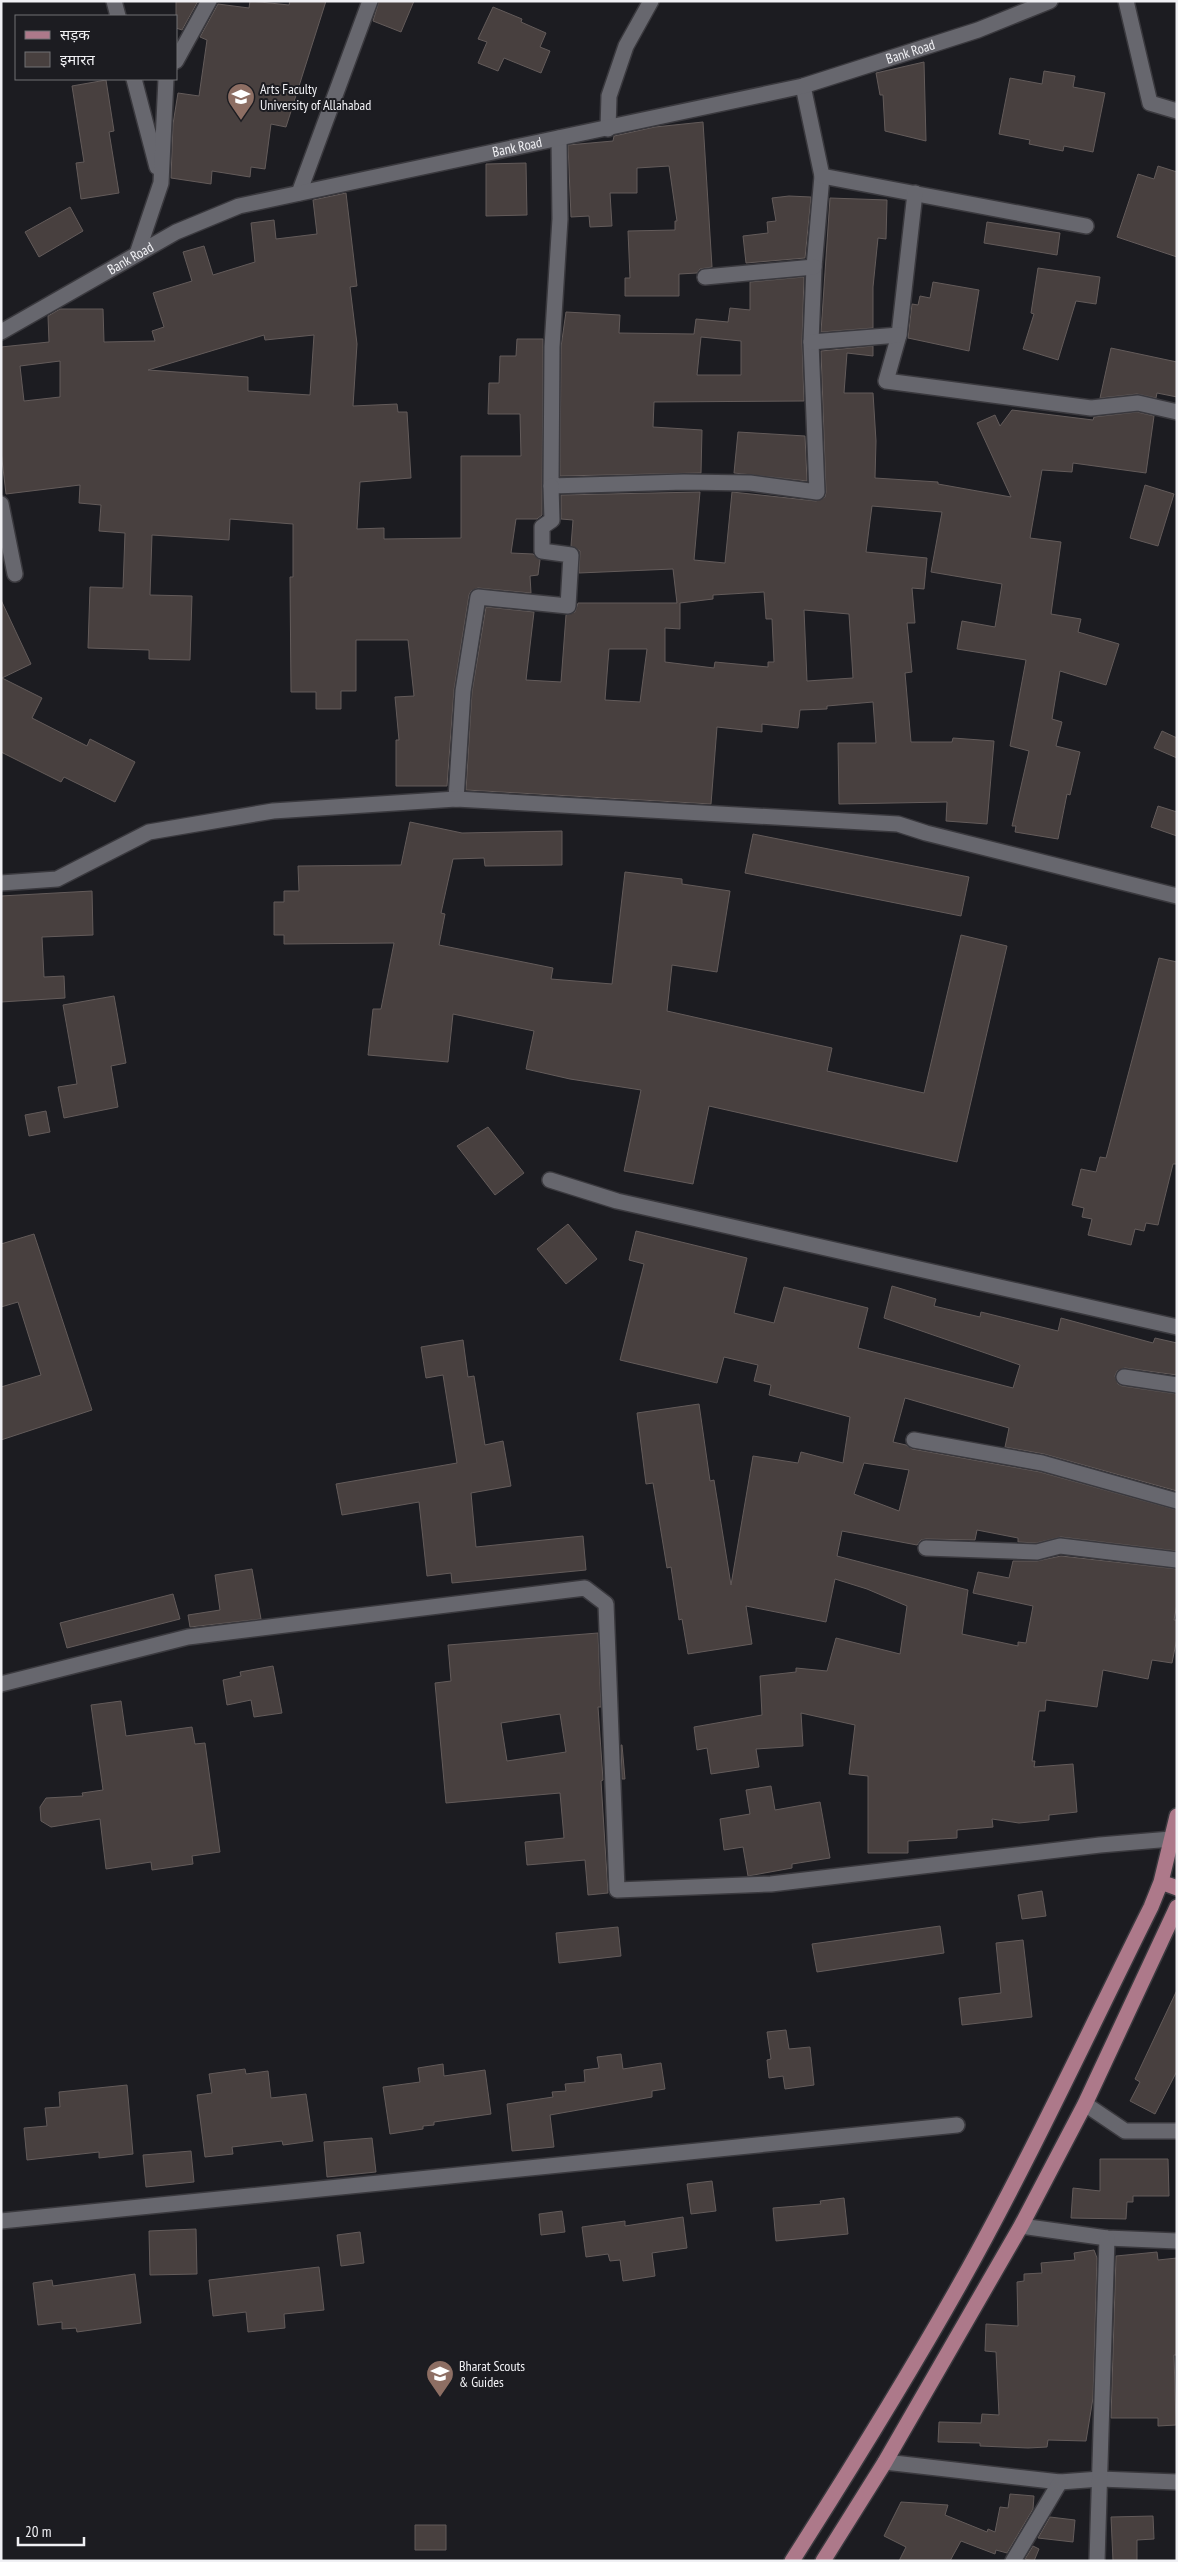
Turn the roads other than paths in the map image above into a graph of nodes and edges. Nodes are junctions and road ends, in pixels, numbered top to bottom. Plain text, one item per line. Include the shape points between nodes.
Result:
1 (114, 1) edge
2 (209, 1) edge
3 (370, 1) edge
4 (651, 1) edge
5 (1050, 1) edge
6 (1126, 1) edge
7 (118, 15) edge
8 (178, 57) edge
9 (134, 80) edge
10 (166, 80) edge
11 (803, 86) junction
12 (1177, 112) edge
13 (608, 129) junction
14 (559, 138) junction
15 (822, 176) junction
16 (161, 183) junction
17 (915, 193) junction
18 (299, 194) junction
19 (1086, 226) dead end
20 (137, 254) junction
21 (814, 267) junction
22 (705, 277) dead end
23 (1, 332) edge
24 (899, 335) junction
25 (811, 342) junction
26 (1177, 412) edge
27 (551, 486) junction
28 (1, 504) edge
29 (15, 574) dead end
30 (456, 800) junction
31 (1, 882) edge
32 (1177, 896) edge
33 (550, 1180) dead end
34 (1177, 1327) edge
35 (1124, 1377) dead end
36 (1177, 1385) edge
37 (914, 1440) dead end
38 (1177, 1500) edge
39 (926, 1548) dead end
40 (1177, 1560) edge
41 (1, 1684) edge
42 (1177, 1816) edge
43 (1172, 1839) junction
44 (1161, 1882) junction
45 (1177, 1888) edge
46 (1151, 1907) junction
47 (1176, 1912) edge
48 (1085, 2104) junction
49 (957, 2124) dead end
50 (1177, 2131) edge
51 (1, 2221) edge
52 (1021, 2226) junction
53 (1108, 2238) junction
54 (1177, 2241) edge
55 (885, 2462) junction
56 (1100, 2479) junction
57 (1060, 2482) junction
58 (1177, 2482) edge
59 (792, 2561) edge
60 (823, 2561) edge
61 (1013, 2561) edge
62 (1096, 2561) edge

1 - 7 street
2 - 8 street
3 - 18 street
4 - 13 street via 626,46 609,96
5 - 11 street, Bank Road via 978,30
6 - 12 street via 1150,103
9 - 16 street
10 - 16 street
11 - 13 street, Bank Road
11 - 15 street
13 - 14 street, Bank Road
14 - 18 street, Bank Road
14 - 27 street via 560,219 552,347
15 - 17 street
15 - 21 street
16 - 20 street
17 - 19 street
17 - 24 street
18 - 20 street, Bank Road via 239,206 176,232
20 - 23 street, Bank Road
21 - 22 street
21 - 25 street
24 - 25 street
24 - 26 street via 886,381 1091,408 1138,403
25 - 27 street via 817,492 750,483
27 - 30 street via 552,520 542,527 542,551 571,555 568,606 478,597 463,691
28 - 29 street
30 - 31 street via 273,810 149,832 57,879
30 - 32 street via 898,824
33 - 34 street via 618,1201
35 - 36 street
37 - 38 street via 1042,1463
39 - 40 street via 1037,1552 1060,1546
41 - 43 street via 188,1638 585,1588 606,1604 617,1890 771,1884
42 - 43 main road
43 - 44 main road
44 - 45 main road
44 - 46 main road
46 - 47 main road
46 - 59 main road via 960,2283
47 - 48 main road
48 - 50 street via 1125,2131
48 - 52 main road
49 - 51 street
52 - 53 street
52 - 55 main road
53 - 54 street
53 - 56 street
55 - 57 street
55 - 60 main road
56 - 57 street
56 - 58 street
56 - 62 street
57 - 61 street

